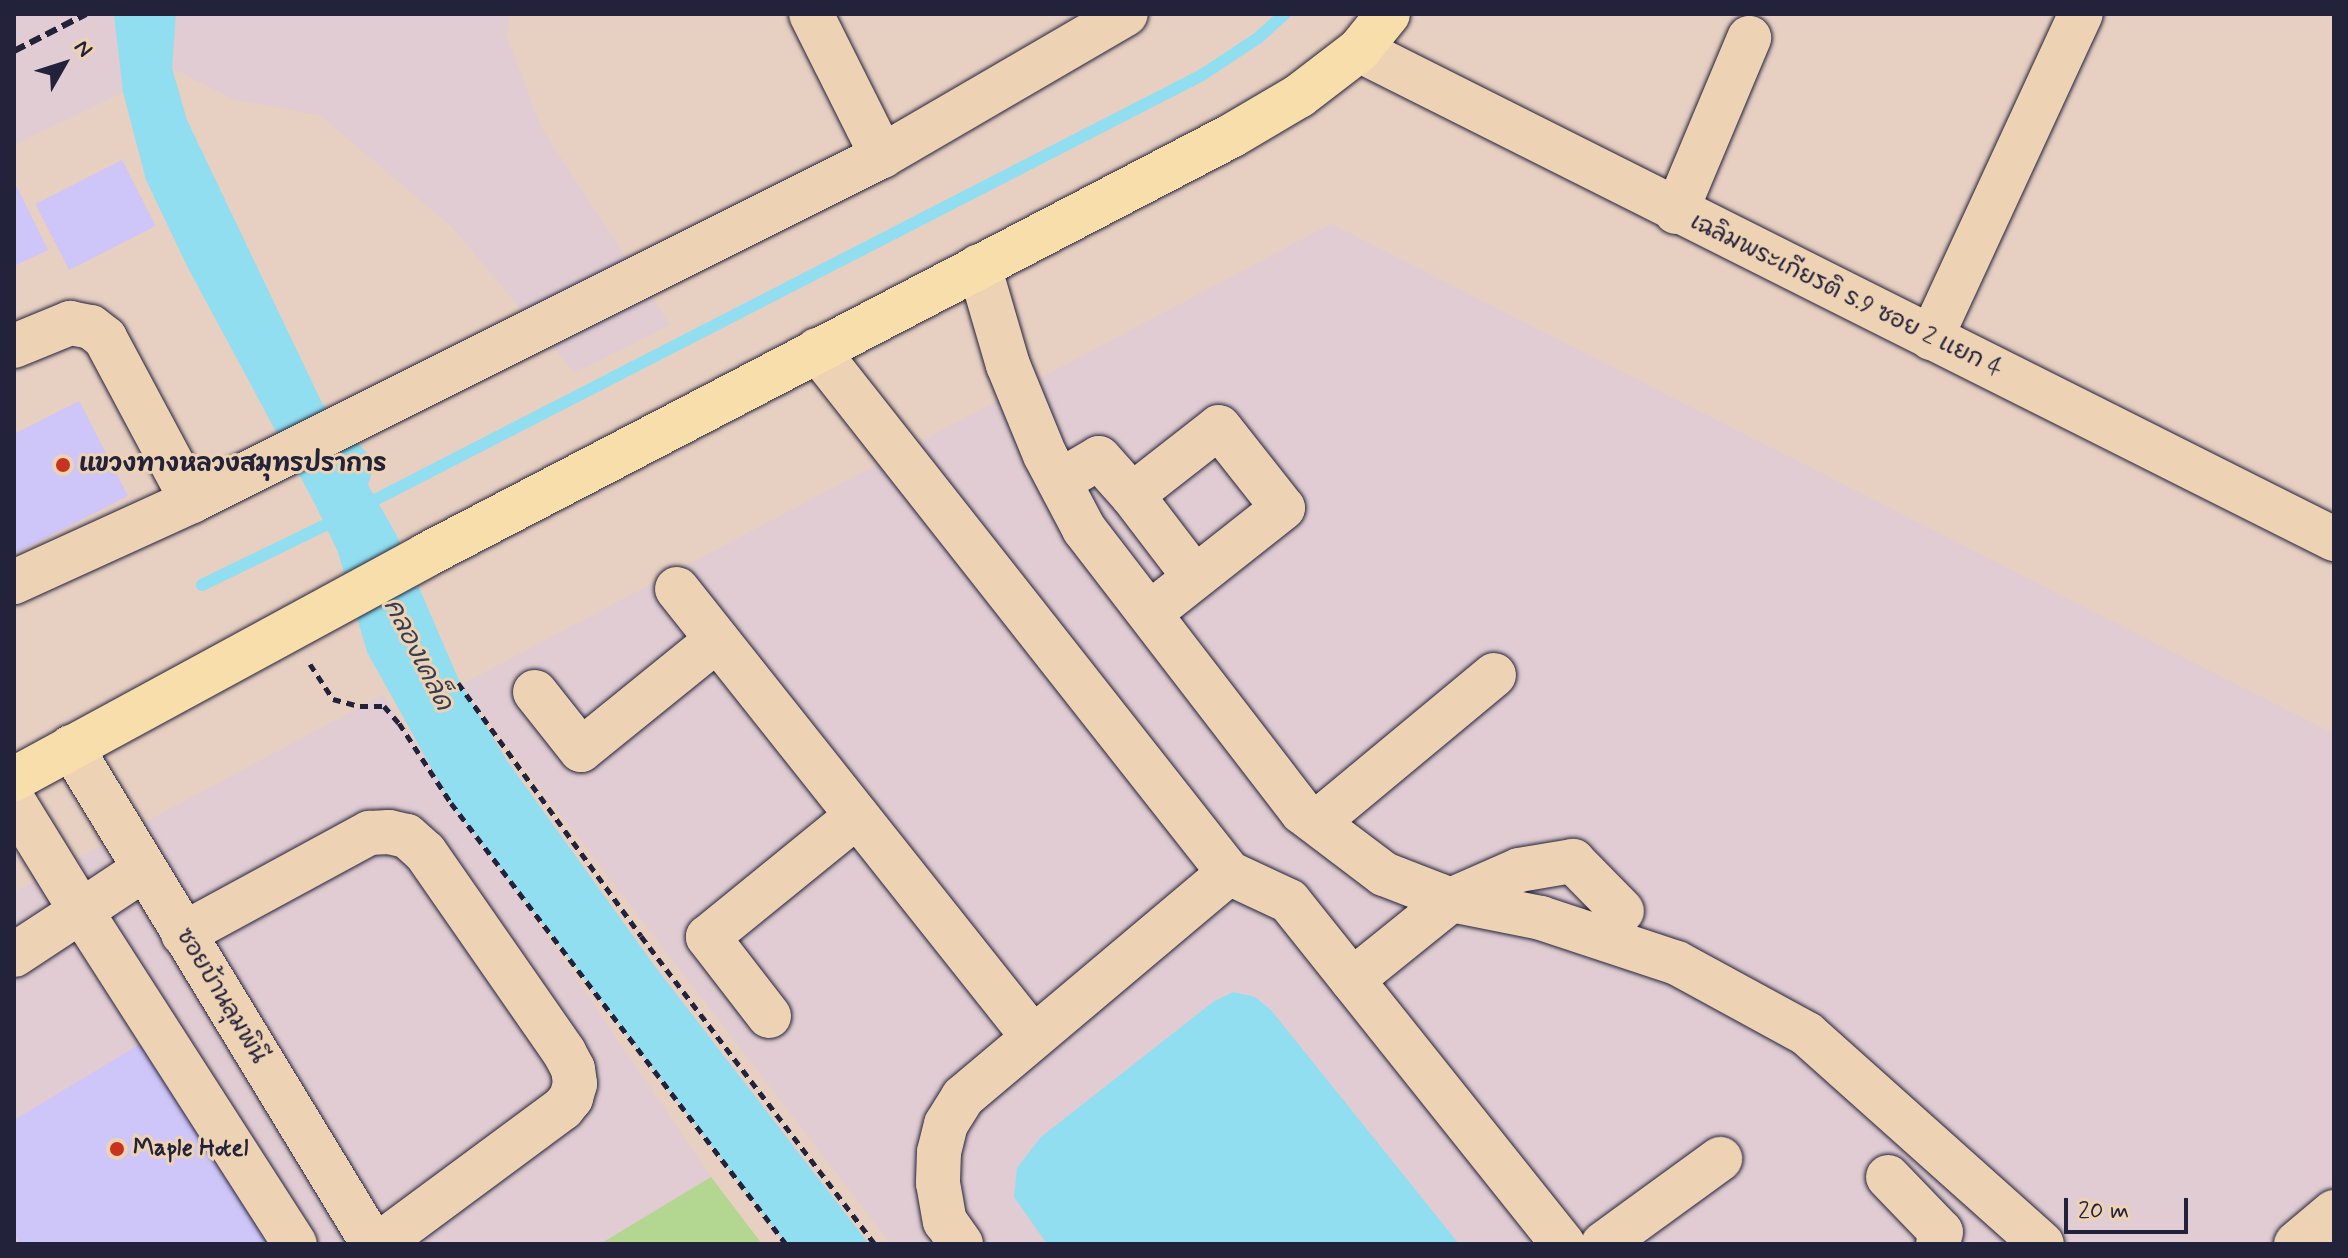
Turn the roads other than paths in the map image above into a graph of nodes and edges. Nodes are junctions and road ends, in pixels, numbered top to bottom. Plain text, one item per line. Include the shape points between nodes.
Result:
1 (811, 14) edge
2 (1126, 14) edge
3 (1388, 14) edge
4 (2081, 14) edge
5 (1749, 38) dead end
6 (1359, 50) junction
7 (882, 156) junction
8 (1676, 212) junction
9 (979, 266) junction
10 (1931, 338) junction
11 (14, 346) edge
12 (817, 350) junction
13 (1060, 481) junction
14 (1132, 495) junction
15 (192, 501) junction
16 (2334, 539) edge
17 (1194, 576) junction
18 (14, 582) edge
19 (677, 589) dead end
20 (1150, 613) junction
21 (717, 640) junction
22 (1494, 675) dead end
23 (535, 692) dead end
24 (71, 747) junction
25 (14, 779) edge
26 (14, 802) edge
27 (857, 816) junction
28 (1317, 822) junction
29 (143, 870) junction
30 (1229, 873) junction
31 (1451, 900) junction
32 (81, 911) junction
33 (1622, 911) dead end
34 (183, 934) junction
35 (14, 955) edge
36 (1352, 980) junction
37 (769, 1016) dead end
38 (1033, 1037) junction
39 (1720, 1159) dead end
40 (1888, 1177) dead end
41 (2334, 1212) edge
42 (295, 1244) edge
43 (376, 1244) edge
44 (961, 1244) edge
45 (1563, 1244) edge
46 (1603, 1244) edge
47 (1938, 1244) edge
48 (2042, 1244) edge
49 (2296, 1244) edge

1 - 7 street
2 - 7 street
3 - 6 main road
4 - 10 street
5 - 8 street
6 - 8 street, เฉลิมพระเกียรติ ร.9 ซอย 2 แยก 4
6 - 9 main road via 1299,96 1231,136
7 - 15 street
8 - 10 street, เฉลิมพระเกียรติ ร.9 ซอย 2 แยก 4
9 - 12 main road
9 - 13 street via 1008,365
10 - 16 street, เฉลิมพระเกียรติ ร.9 ซอย 2 แยก 4
11 - 15 street via 70,323 91,327 105,338
12 - 24 main road
12 - 30 street
13 - 14 street via 1099,458
13 - 20 street via 1084,529
14 - 17 street
14 - 17 street via 1219,427 1283,508
15 - 18 street
17 - 20 street
19 - 21 street
20 - 28 street via 1302,812
21 - 23 street via 581,750
21 - 27 street
22 - 28 street
24 - 25 main road
24 - 29 street, ซอยบ้านลุมพินี
26 - 32 street
27 - 37 street via 708,937
27 - 38 street
28 - 31 street via 1384,874
29 - 32 street
29 - 34 street, ซอยบ้านลุมพินี
30 - 36 street via 1289,901
30 - 38 street
31 - 33 street via 1519,870 1573,861
31 - 36 street
31 - 48 street via 1541,918 1677,963 1807,1034
32 - 35 street
32 - 42 street
34 - 43 street, ซอยบ้านลุมพินี
34 - 43 street via 369,833 407,836 425,852 564,1052 575,1084 563,1108
36 - 45 street
38 - 44 street via 963,1097 946,1124 938,1183 945,1221
39 - 46 street
40 - 47 street via 1941,1232
41 - 49 street

